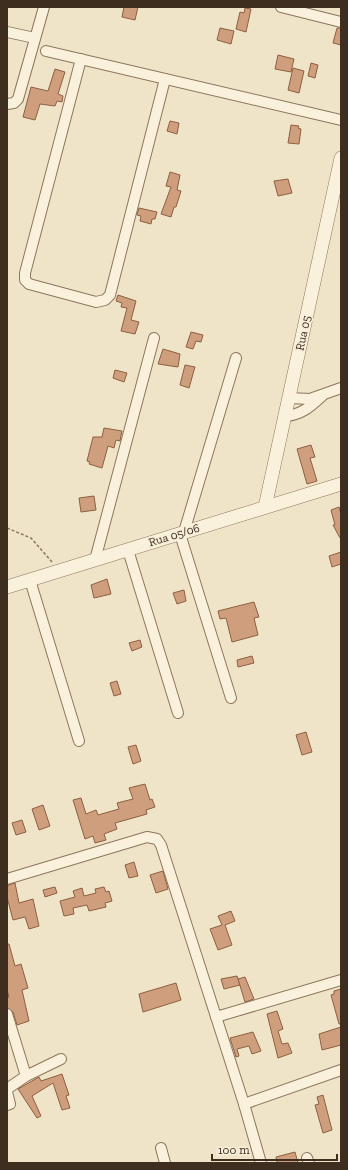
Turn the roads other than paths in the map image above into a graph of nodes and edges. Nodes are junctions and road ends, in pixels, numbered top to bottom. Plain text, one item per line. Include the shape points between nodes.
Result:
1 (44, 7) edge
2 (281, 7) edge
3 (341, 22) edge
4 (7, 32) edge
5 (35, 38) junction
6 (46, 51) dead end
7 (81, 59) junction
8 (164, 79) junction
9 (7, 104) edge
10 (341, 120) edge
11 (341, 158) edge
12 (154, 338) dead end
13 (236, 358) dead end
14 (341, 388) edge
15 (326, 393) junction
16 (289, 398) junction
17 (285, 416) junction
18 (341, 484) edge
19 (265, 507) junction
20 (182, 533) junction
21 (128, 550) junction
22 (95, 560) junction
23 (30, 580) junction
24 (7, 587) edge
25 (231, 698) dead end
26 (178, 713) dead end
27 (79, 741) dead end
28 (7, 879) edge
29 (341, 980) edge
30 (7, 1014) edge
31 (216, 1017) junction
32 (61, 1059) dead end
33 (341, 1070) edge
34 (26, 1076) junction
35 (7, 1088) edge
36 (7, 1092) edge
37 (244, 1104) junction
38 (7, 1105) edge
39 (161, 1148) dead end
40 (165, 1163) edge
41 (261, 1163) edge

1 - 5 street
2 - 3 street
4 - 5 street
5 - 9 street via 18,99
6 - 7 street
7 - 8 street
7 - 8 street via 25,280 29,284 96,302 105,300 110,295
8 - 10 street
11 - 16 street, Rua 05
12 - 22 street
13 - 20 street
14 - 15 street
15 - 16 street via 310,399
15 - 17 street via 307,410
16 - 17 street, Rua 05
17 - 19 street, Rua 05
18 - 19 street, Rua 05/06
19 - 20 street, Rua 05/06
20 - 21 street, Rua 05/06
20 - 25 street
21 - 22 street, Rua 05/06
21 - 26 street
22 - 23 street, Rua 05/06
23 - 24 street, Rua 05/06
23 - 27 street
28 - 31 street via 147,837 157,838 164,852
29 - 31 street
30 - 34 street
31 - 37 street
32 - 34 street
33 - 37 street
34 - 35 street
36 - 38 street via 10,1104
37 - 41 street
39 - 40 street

